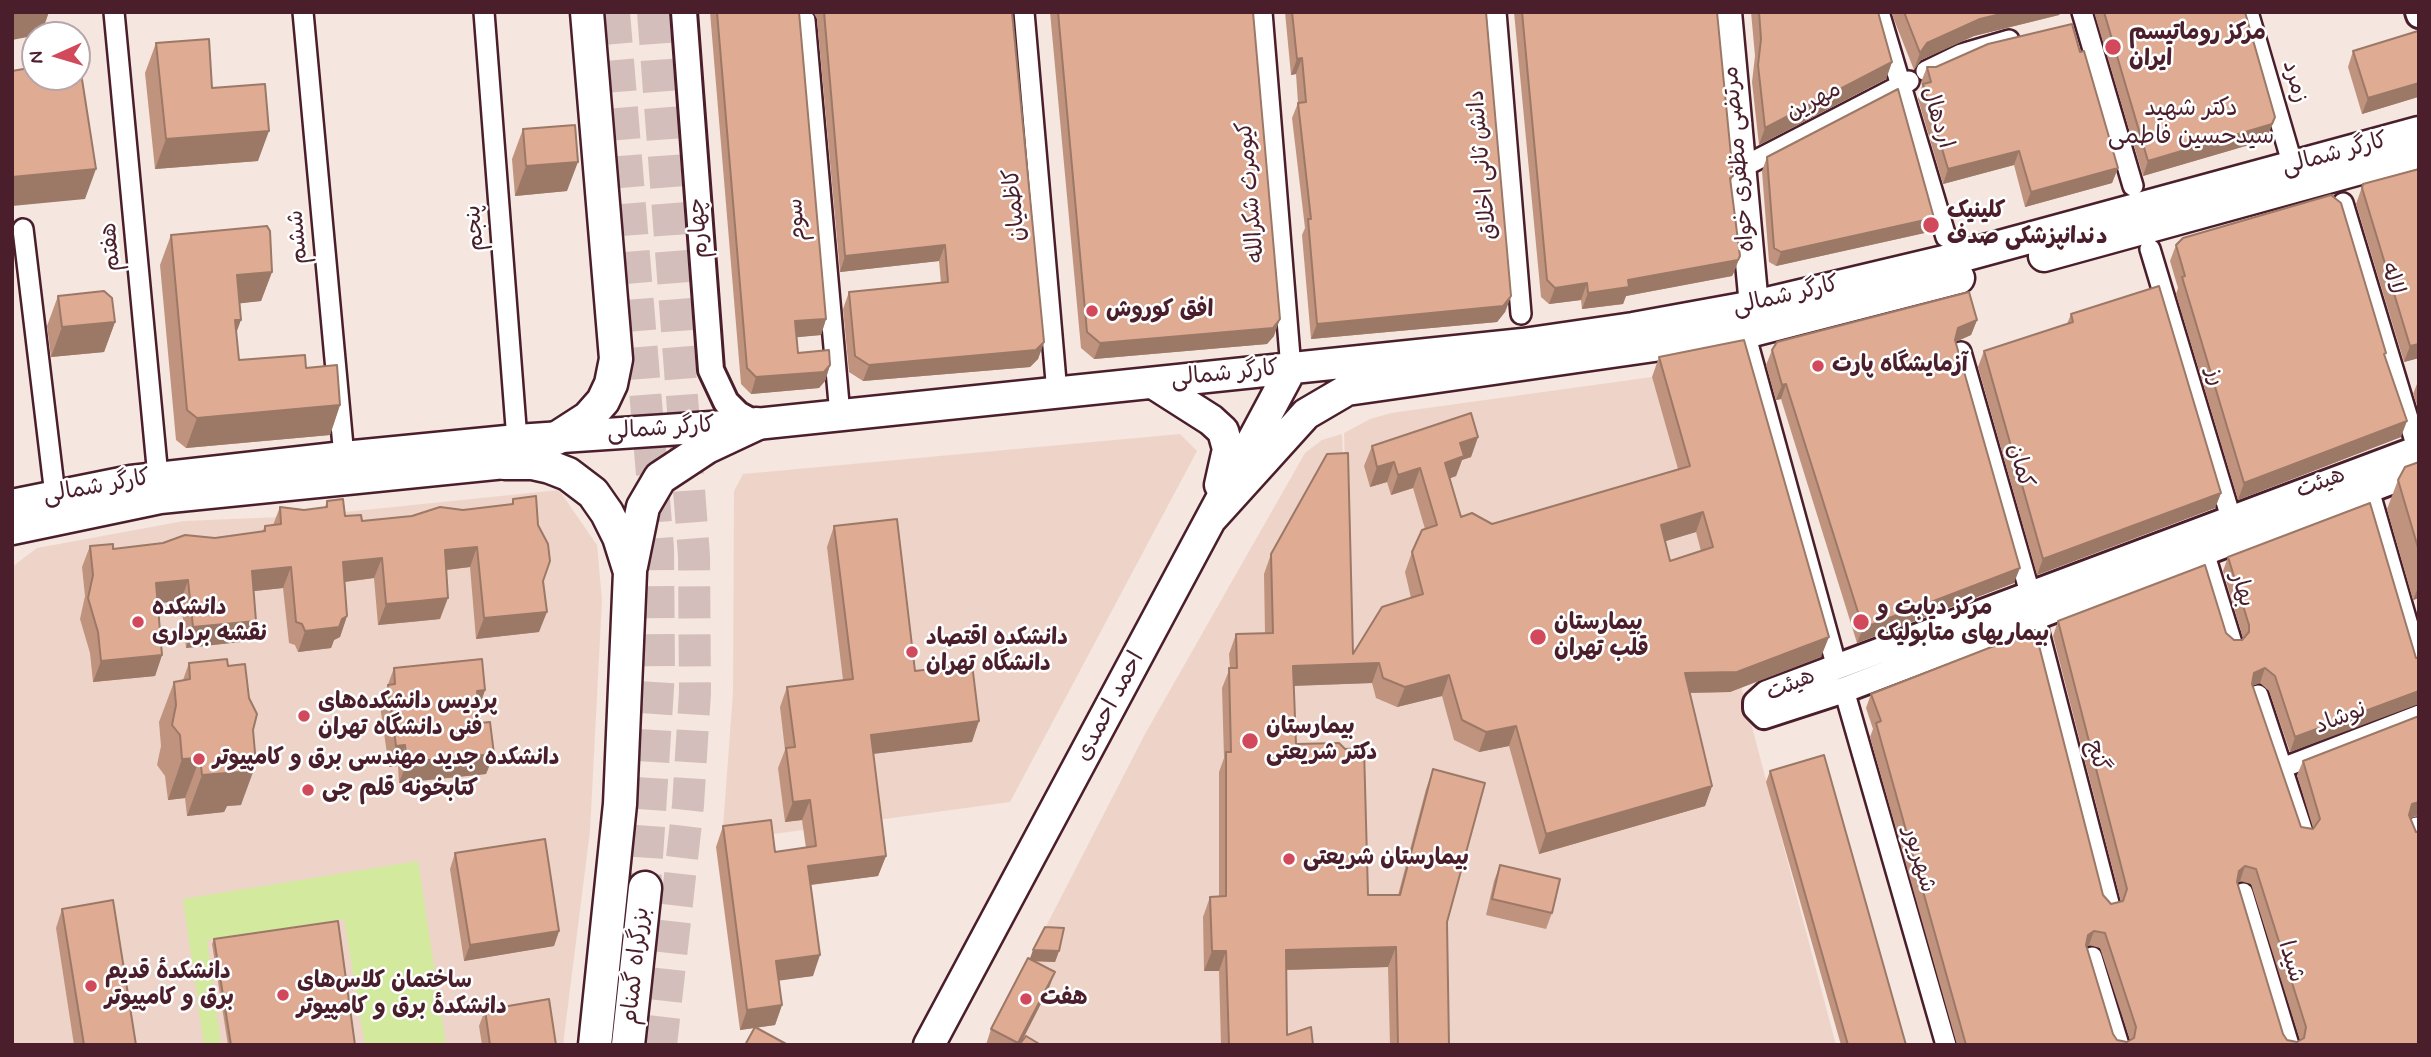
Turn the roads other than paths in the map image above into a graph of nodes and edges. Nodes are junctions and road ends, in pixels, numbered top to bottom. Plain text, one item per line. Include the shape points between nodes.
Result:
1 (114, 12) edge
2 (303, 12) edge
3 (484, 12) edge
4 (587, 12) edge
5 (684, 12) edge
6 (1024, 12) edge
7 (1262, 12) edge
8 (1496, 12) edge
9 (1727, 12) edge
10 (1879, 12) edge
11 (2248, 12) edge
12 (805, 20) dead end
13 (2079, 20) edge
14 (2032, 34) edge
15 (1912, 79) junction
16 (2419, 132) edge
17 (2419, 152) edge
18 (2293, 166) junction
19 (1741, 167) junction
20 (2133, 186) dead end
21 (2343, 203) edge
22 (23, 229) dead end
23 (1946, 237) dead end
24 (2150, 249) dead end
25 (1521, 314) dead end
26 (1749, 320) junction
27 (1961, 352) edge
28 (1291, 369) junction
29 (1153, 383) junction
30 (1057, 393) junction
31 (839, 415) junction
32 (756, 424) junction
33 (557, 438) junction
34 (511, 452) junction
35 (2418, 456) edge
36 (344, 457) junction
37 (158, 477) junction
38 (2369, 490) junction
39 (55, 495) junction
40 (12, 505) edge
41 (2231, 518) junction
42 (1212, 519) junction
43 (12, 529) edge
44 (2204, 552) junction
45 (630, 572) junction
46 (2032, 605) junction
47 (2232, 643) edge
48 (2419, 663) edge
49 (1841, 679) junction
50 (2258, 695) edge
51 (2419, 715) edge
52 (2282, 768) junction
53 (2303, 832) edge
54 (645, 888) tunnel mouth
55 (2243, 893) edge
56 (2110, 907) edge
57 (2092, 957) edge
58 (595, 1045) edge
59 (628, 1045) edge
60 (929, 1045) edge
61 (1946, 1045) edge
62 (2119, 1045) edge
63 (2289, 1045) edge

1 - 37 street, هفتم
2 - 36 street, ششم
3 - 34 street, پنجم
4 - 33 highway via 616,359 603,401 588,418
5 - 32 street, چهارم via 711,370 723,397 738,414
6 - 30 street, کاظمیان
7 - 28 street, کیومرث شکرالله
8 - 25 street, دانش ثانی اخلاق
9 - 19 main road, مرتضی مظفری خواه
10 - 15 street, اردهال
11 - 18 street, زمرد
12 - 31 street, سوم
13 - 20 street
14 - 15 street, مهرین via 1979,47
15 - 19 street, مهرین
15 - 23 street, اردهال
16 - 18 main road, کارگر شمالی
17 - 26 main road, کارگر شمالی via 2323,181
18 - 26 main road, کارگر شمالی
19 - 26 main road, مرتضی مظفری خواه
21 - 35 street, لاله
22 - 39 street
24 - 41 street, رز
26 - 28 main road, کارگر شمالی
26 - 42 main road, کارگر شمالی via 1347,390 1306,414
26 - 49 street, شهریور
27 - 46 street, کمان
28 - 29 main road, کارگر شمالی
28 - 42 main road, احمد احمدی
29 - 30 main road, کارگر شمالی
29 - 42 main road via 1211,420 1226,439 1225,466
30 - 31 main road, کارگر شمالی
31 - 32 main road, کارگر شمالی
32 - 33 main road, کارگر شمالی
32 - 45 highway via 697,453 660,478 643,507
33 - 34 main road, کارگر شمالی
34 - 36 main road, کارگر شمالی
34 - 43 main road, کارگر شمالی via 160,498
34 - 45 highway via 568,474 593,493 619,537
35 - 38 street, هیئت
35 - 41 street, هیئت
36 - 37 main road, کارگر شمالی
37 - 39 main road, کارگر شمالی
38 - 44 street, هیئت
38 - 48 street
39 - 40 main road, کارگر شمالی
41 - 46 street, هیئت
42 - 60 main road, احمد احمدی
44 - 46 street, هیئت
44 - 47 street, بهار
45 - 58 highway via 620,804
46 - 49 street, هیئت
46 - 56 street, گنج
49 - 61 street, شهریور
50 - 52 street
51 - 52 street, نوشاد
52 - 53 street
54 - 59 highway, بزرگراه گمنام
55 - 63 street, شیدا
57 - 62 street

